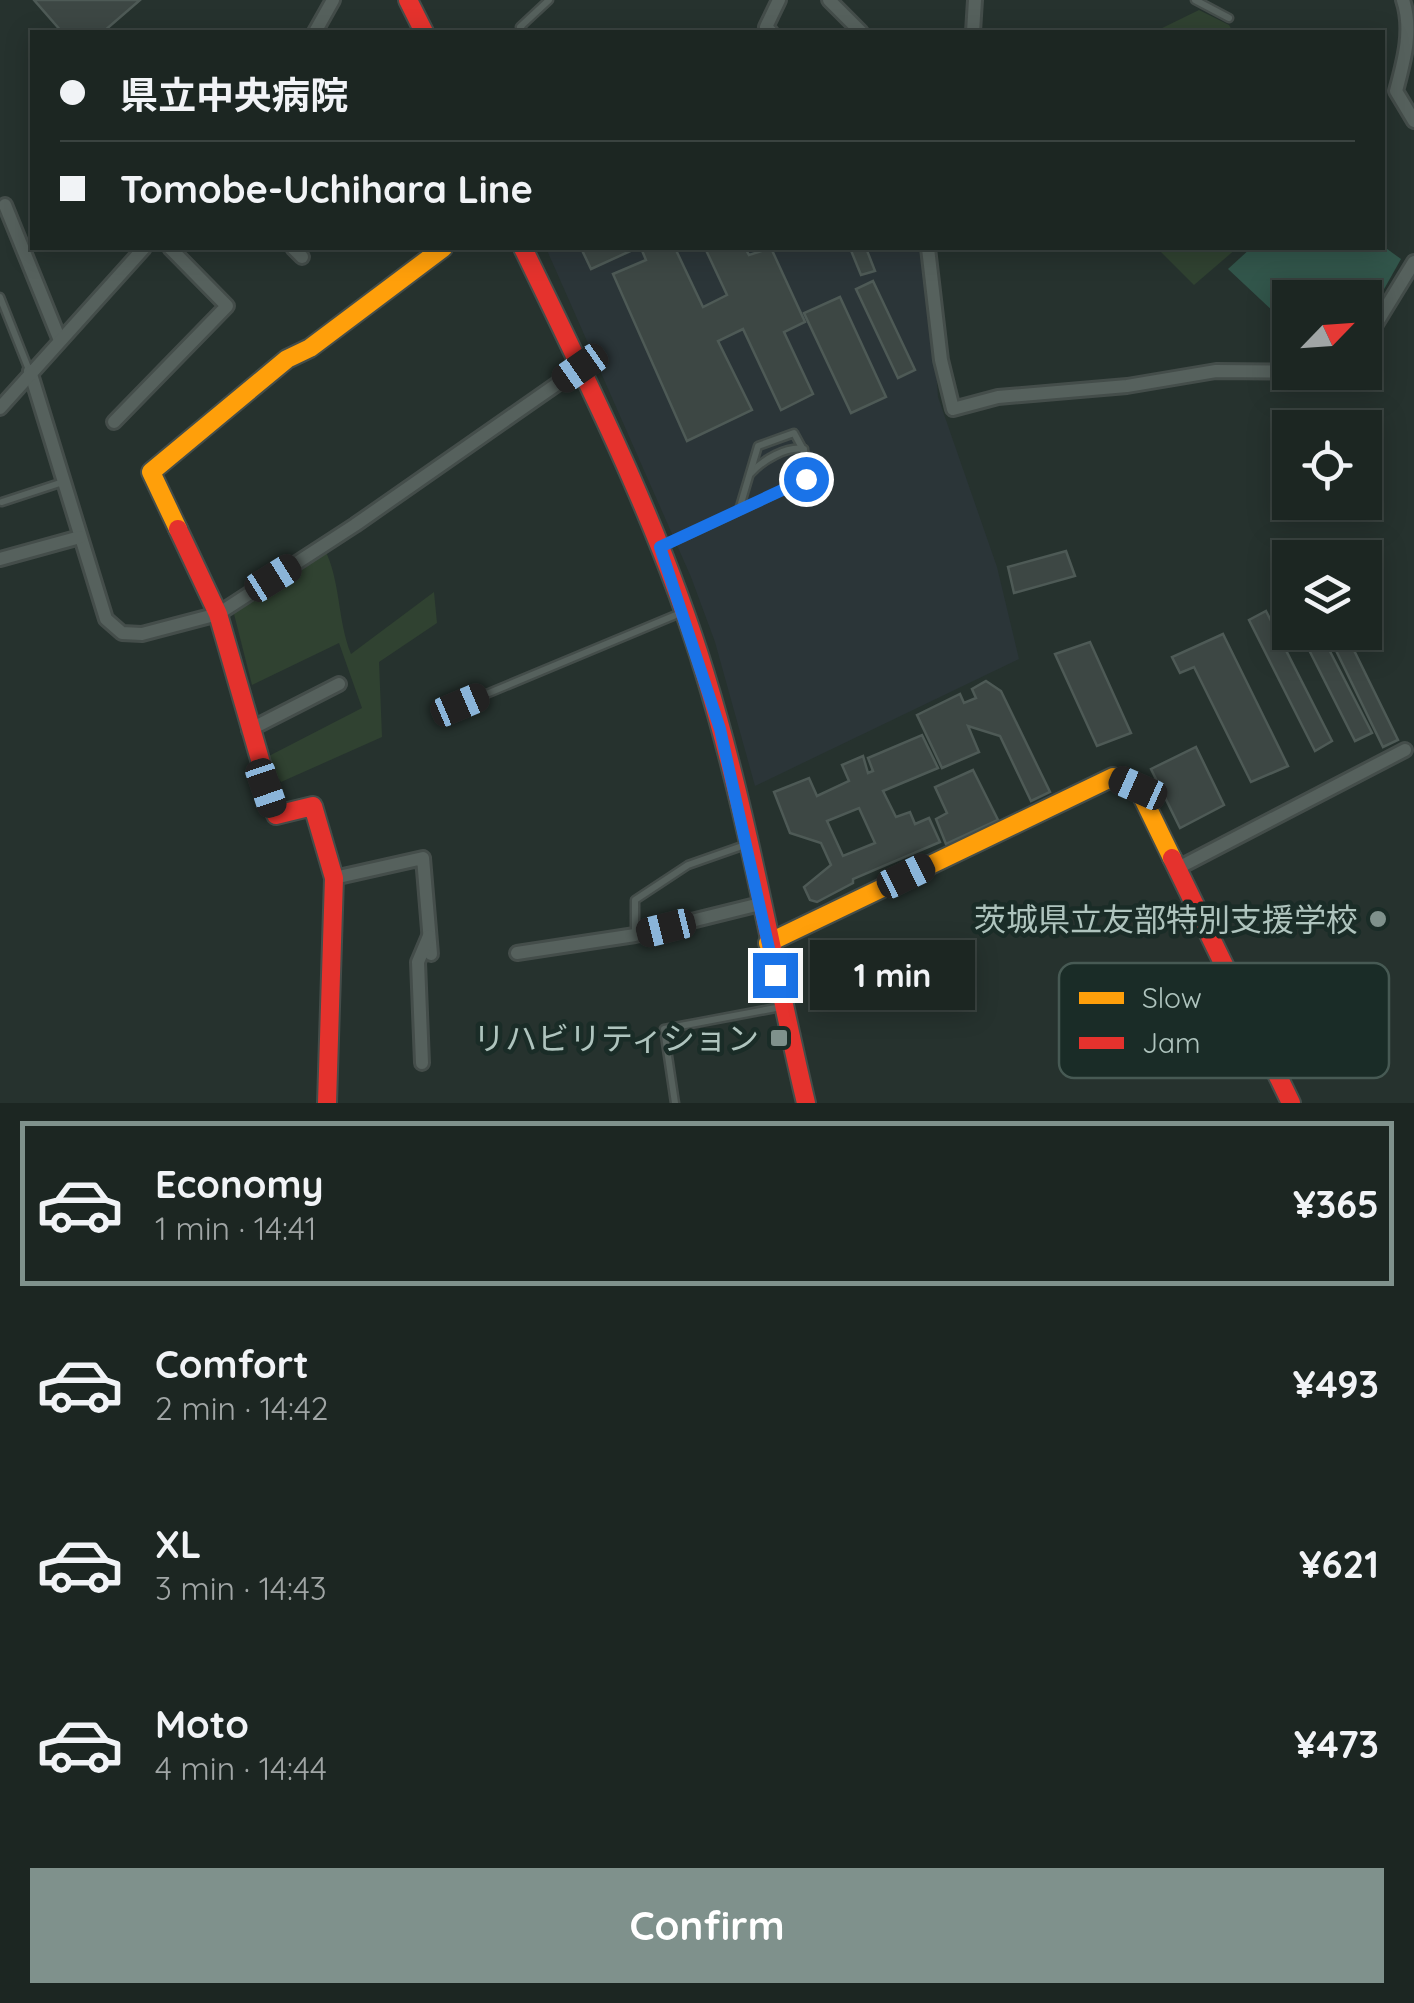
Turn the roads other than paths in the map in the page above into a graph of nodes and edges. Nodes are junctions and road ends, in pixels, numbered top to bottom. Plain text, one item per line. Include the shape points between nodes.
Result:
1 (333, 0) edge
2 (408, 0) edge
3 (549, 0) edge
4 (779, 0) edge
5 (829, 0) edge
6 (975, 0) edge
7 (1195, 0) edge
8 (1403, 0) edge
9 (1230, 18) dead end
10 (316, 30) edge
11 (423, 30) edge
12 (522, 30) edge
13 (769, 30) edge
14 (859, 30) edge
15 (973, 30) edge
16 (1414, 121) edge
17 (5, 204) dead end
18 (142, 250) edge
19 (172, 250) edge
20 (441, 250) edge
21 (524, 250) edge
22 (928, 250) edge
23 (1414, 262) edge
24 (0, 297) edge
25 (1382, 314) edge
26 (59, 338) junction
27 (580, 368) junction
28 (30, 371) junction
29 (1272, 372) edge
30 (0, 408) edge
31 (114, 422) dead end
32 (804, 449) junction
33 (750, 474) junction
34 (65, 482) junction
35 (2, 502) edge
36 (740, 510) junction
37 (80, 536) junction
38 (660, 547) junction
39 (0, 559) edge
40 (684, 612) junction
41 (218, 614) junction
42 (339, 684) dead end
43 (460, 705) dead end
44 (249, 730) junction
45 (1405, 750) dead end
46 (746, 845) junction
47 (1178, 868) junction
48 (334, 878) junction
49 (760, 904) junction
50 (430, 934) junction
51 (635, 936) junction
52 (768, 943) junction
53 (516, 953) dead end
54 (431, 954) dead end
55 (1224, 963) edge
56 (782, 1007) junction
57 (422, 1063) dead end
58 (1279, 1078) edge
59 (327, 1103) edge
60 (676, 1103) edge
61 (806, 1103) edge
62 (1291, 1103) edge

1 - 10 street
2 - 11 street
3 - 12 lane
4 - 13 street
5 - 14 street
6 - 15 street
7 - 9 lane
8 - 16 street via 1406,51 1396,91
17 - 26 street
18 - 26 street
19 - 31 street via 227,306
20 - 41 street via 286,359 151,472
21 - 27 street
22 - 29 street via 954,409 1216,372
23 - 25 street
24 - 28 lane
26 - 28 street
27 - 38 street
27 - 41 street
28 - 30 street
28 - 34 street
32 - 33 lane via 765,460
32 - 33 lane via 788,433 758,446
32 - 36 lane via 810,476
33 - 36 lane
34 - 35 lane
34 - 37 street
36 - 38 lane
37 - 39 street
37 - 41 street via 106,620 122,634
38 - 40 street
40 - 43 lane
40 - 46 street
41 - 44 street
42 - 44 street
44 - 48 street via 276,815 312,806
45 - 47 street
46 - 49 street
46 - 51 lane via 688,866 634,900
47 - 52 street via 1138,788 1112,777
47 - 55 street
48 - 50 street via 423,858
48 - 59 street
49 - 51 street
49 - 52 street
50 - 54 street
50 - 57 street via 418,962
51 - 53 street
52 - 56 street
56 - 60 lane via 664,1028
56 - 61 street
58 - 62 street

